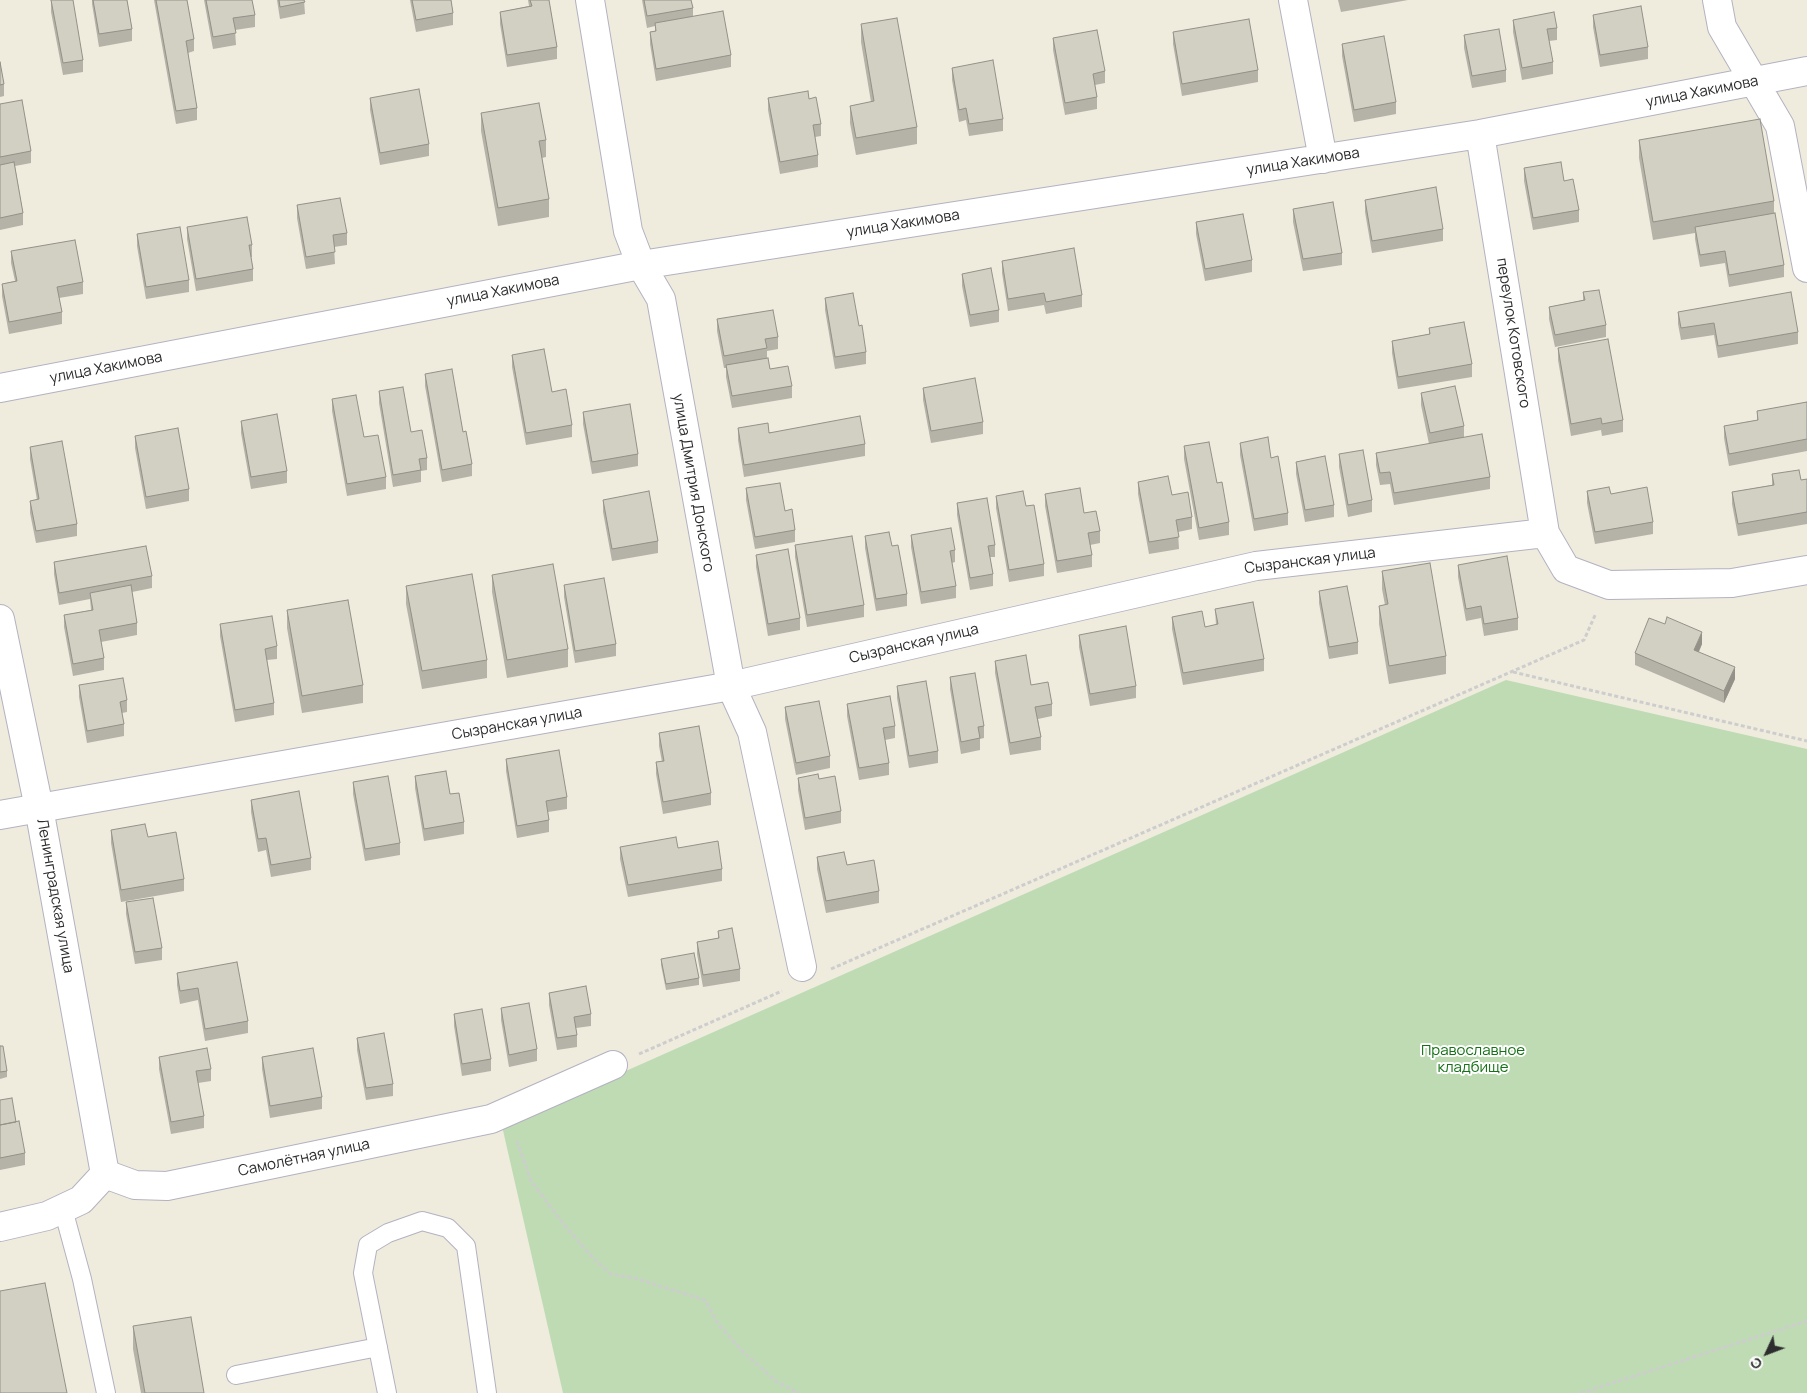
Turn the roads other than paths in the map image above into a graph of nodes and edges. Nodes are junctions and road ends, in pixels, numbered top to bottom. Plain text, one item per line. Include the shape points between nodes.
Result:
1 (590, 0) edge
2 (1293, 0) edge
3 (1717, 0) edge
4 (1807, 71) edge
5 (1754, 82) junction
6 (1480, 134) junction
7 (1323, 159) junction
8 (641, 265) junction
9 (1807, 268) edge
10 (0, 388) edge
11 (1546, 533) junction
12 (1807, 570) edge
13 (0, 619) edge
14 (731, 686) junction
15 (39, 808) junction
16 (0, 815) edge
17 (812, 970) road end
18 (613, 1065) road end
19 (105, 1174) junction
20 (63, 1209) junction
21 (0, 1227) edge
22 (378, 1347) junction
23 (236, 1375) dead end
24 (106, 1393) edge
25 (387, 1393) edge
26 (488, 1393) edge

1 - 8 street, улица Дмитрия Донского via 628,231
2 - 7 street
3 - 5 street via 1722,27
4 - 5 street, улица Хакимова
5 - 6 street, улица Хакимова
5 - 9 street via 1780,126
6 - 7 street, улица Хакимова
6 - 11 street, переулок Котовского
7 - 8 street, улица Хакимова
8 - 10 street, улица Хакимова
8 - 14 street, улица Дмитрия Донского via 661,299
11 - 12 street via 1566,569 1609,585 1732,583
11 - 14 street, Сызранская улица via 1256,566
13 - 15 street, Ленинградская улица
14 - 15 street, Сызранская улица
14 - 17 street, улица Дмитрия Донского via 752,732
15 - 16 street, Сызранская улица
15 - 19 street, Ленинградская улица
18 - 19 street, Самолётная улица via 492,1119 166,1186 135,1185
19 - 20 street via 81,1200
20 - 21 street via 48,1216
20 - 24 lane via 82,1279
22 - 23 lane
22 - 25 lane
22 - 26 lane via 363,1273 368,1245 422,1221 448,1228 466,1246

